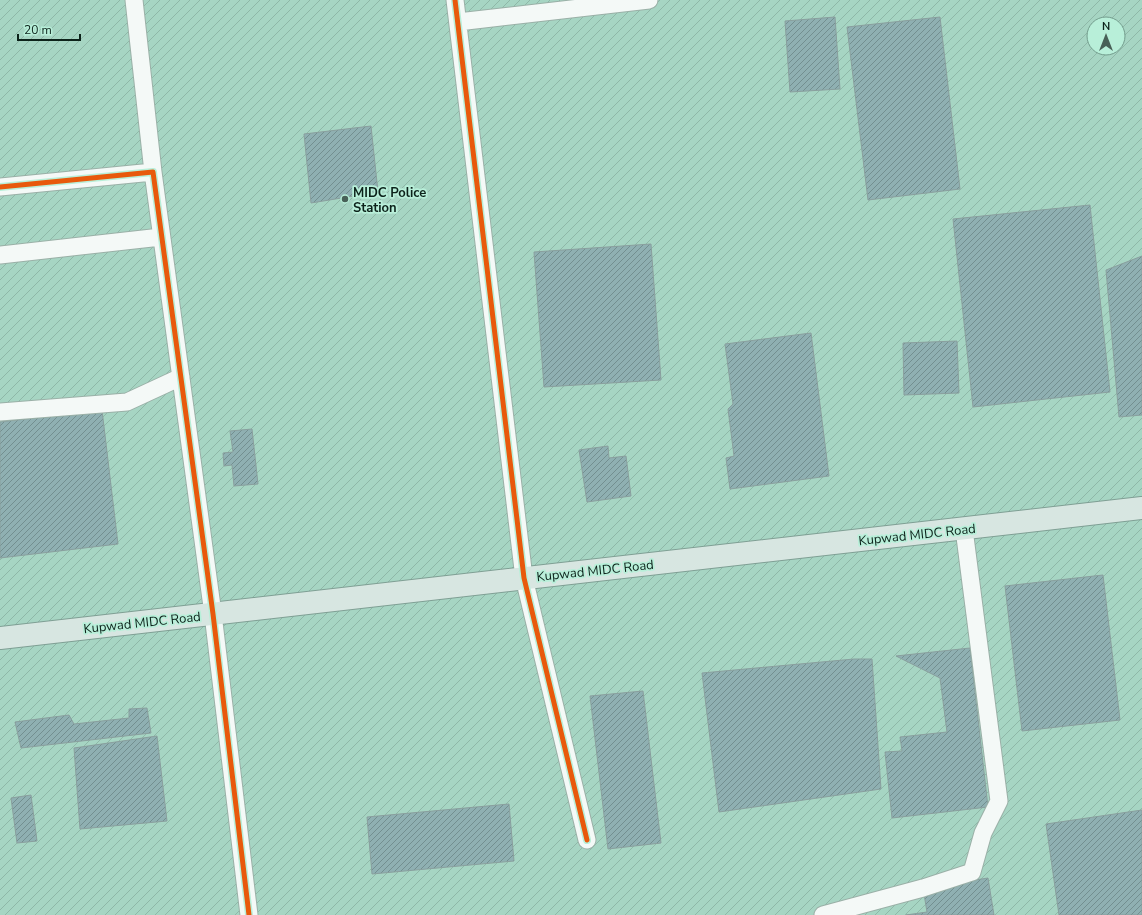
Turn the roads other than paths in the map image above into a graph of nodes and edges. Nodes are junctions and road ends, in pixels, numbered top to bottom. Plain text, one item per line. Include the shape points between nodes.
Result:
1 (134, 0) edge
2 (455, 0) edge
3 (649, 0) edge
4 (458, 22) junction
5 (153, 172) junction
6 (0, 186) edge
7 (161, 237) junction
8 (0, 255) edge
9 (181, 378) junction
10 (0, 412) edge
11 (1142, 508) edge
12 (964, 528) junction
13 (524, 578) junction
14 (213, 614) junction
15 (0, 638) edge
16 (587, 840) dead end
17 (249, 915) edge
18 (823, 915) edge

1 - 5 street
2 - 4 street
3 - 4 street
4 - 13 street
5 - 6 street
5 - 7 street
7 - 8 street
7 - 9 street
9 - 10 street via 127,402
9 - 14 street
11 - 12 main road, Kupwad MIDC Road
12 - 13 main road, Kupwad MIDC Road
12 - 18 street via 999,801 983,833 972,872
13 - 14 main road, Kupwad MIDC Road
13 - 16 street
14 - 15 main road, Kupwad MIDC Road
14 - 17 street

